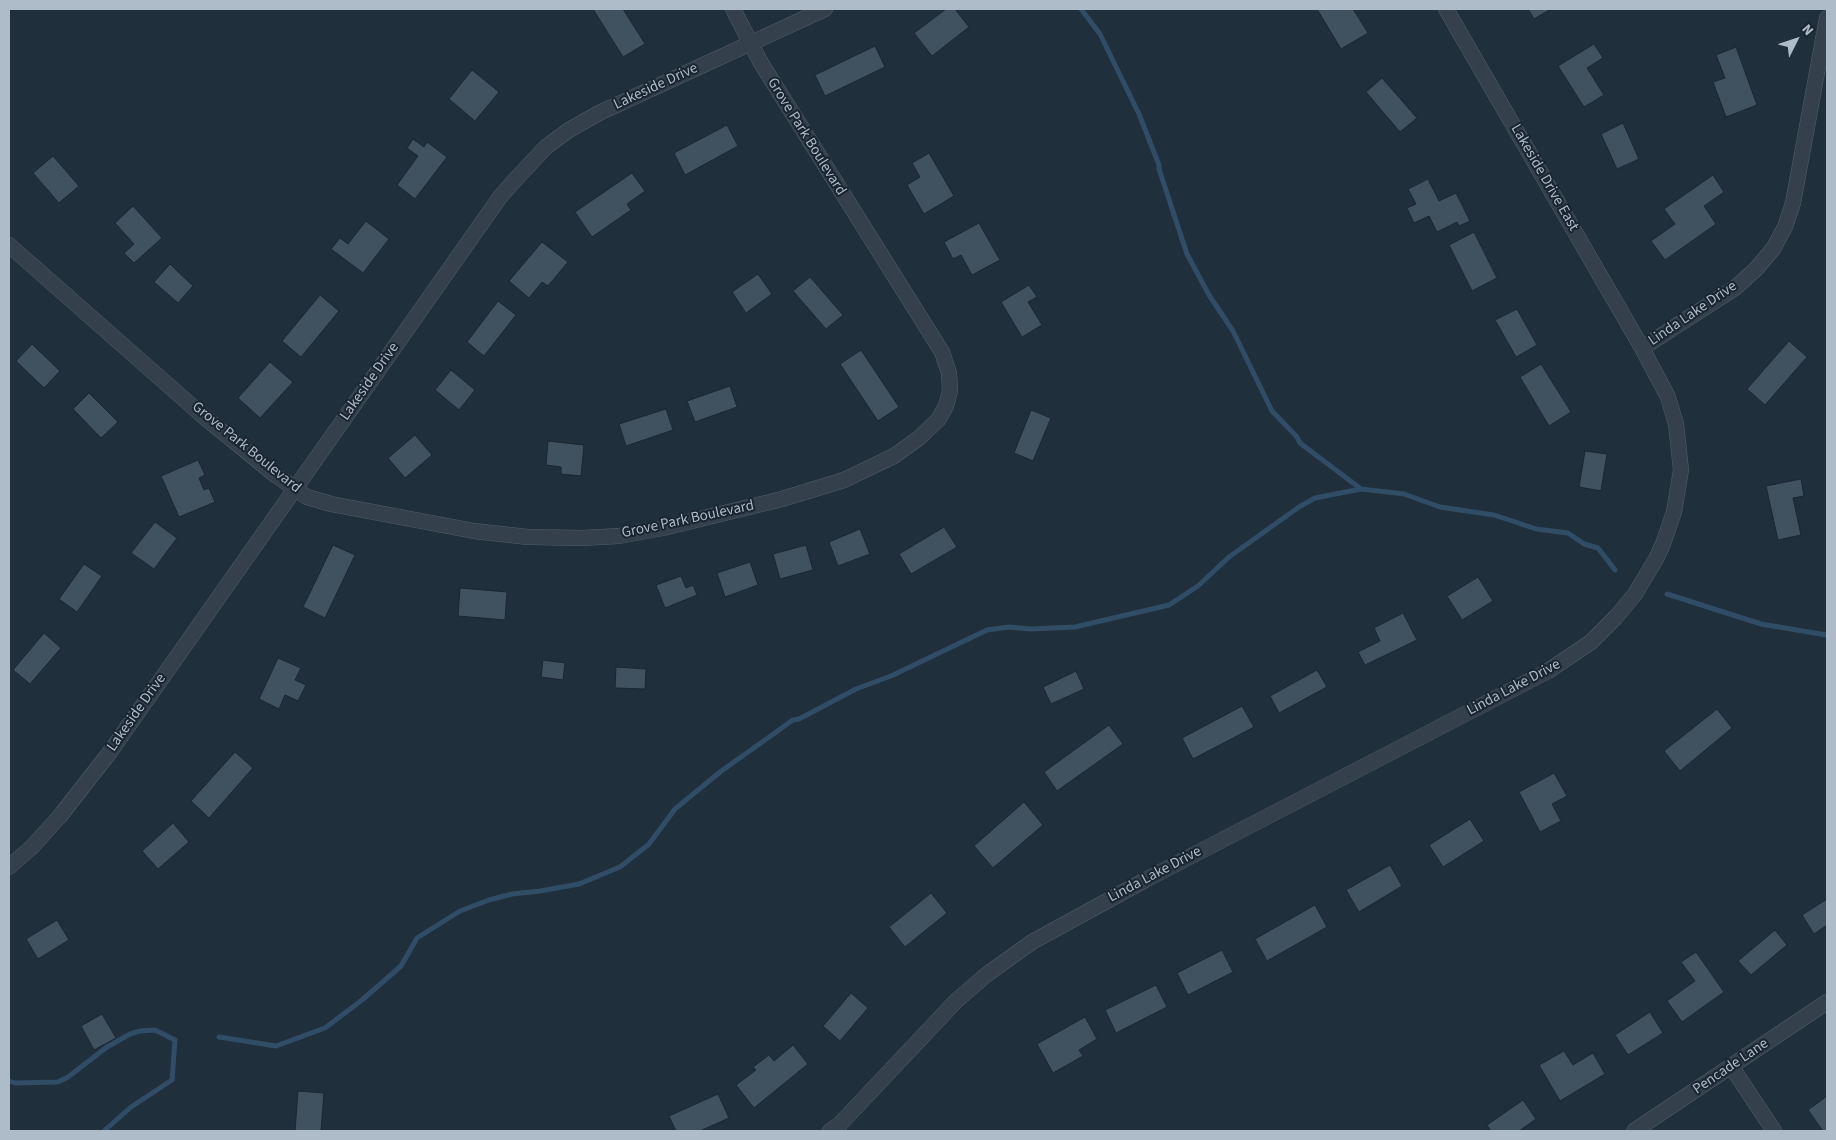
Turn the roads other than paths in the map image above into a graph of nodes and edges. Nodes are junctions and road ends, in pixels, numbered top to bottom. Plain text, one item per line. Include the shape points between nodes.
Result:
1 (733, 9) edge
2 (825, 9) edge
3 (1446, 9) edge
4 (1827, 18) edge
5 (750, 43) junction
6 (9, 245) edge
7 (1642, 348) junction
8 (295, 490) junction
9 (9, 867) edge
10 (1827, 1002) edge
11 (1731, 1066) junction
12 (830, 1131) edge
13 (1634, 1131) edge
14 (1774, 1131) edge

1 - 5 street, Grove Park Boulevard
2 - 5 street, Lakeside Drive
3 - 7 street, Lakeside Drive East
4 - 7 street, Linda Lake Drive via 1793,203 1773,249 1735,288
5 - 8 street, Lakeside Drive via 599,113 546,147 500,197
5 - 8 street, Grove Park Boulevard via 942,352 949,372 950,391 938,420 894,456 844,480 692,522 619,536 528,537 474,531 331,504
6 - 8 street, Grove Park Boulevard via 202,415
7 - 12 street, Linda Lake Drive via 1661,382 1676,424 1680,455 1678,496 1656,559 1635,594 1592,642 1548,671 1032,942 956,1001
8 - 9 street, Lakeside Drive via 79,794 32,847
10 - 11 street, Pencade Lane
11 - 13 street, Pencade Lane
11 - 14 street

